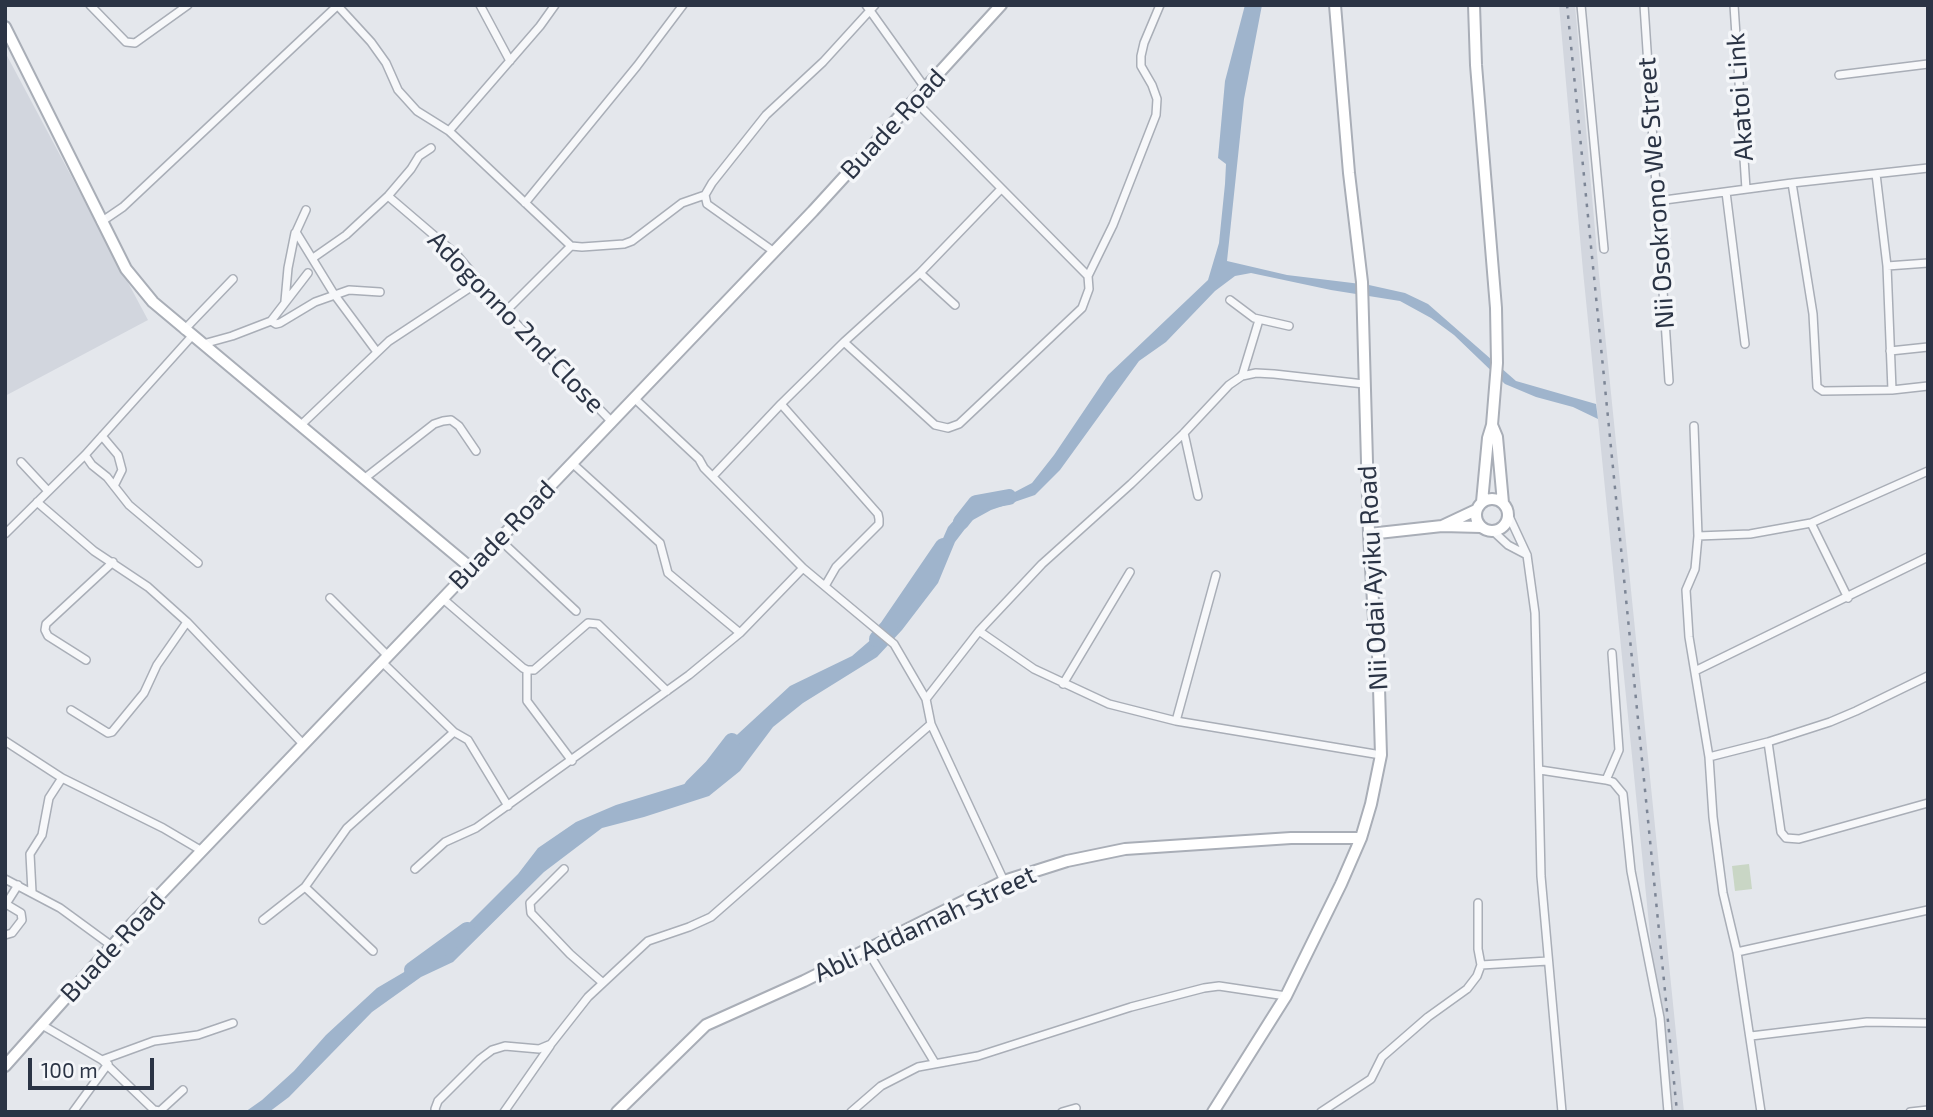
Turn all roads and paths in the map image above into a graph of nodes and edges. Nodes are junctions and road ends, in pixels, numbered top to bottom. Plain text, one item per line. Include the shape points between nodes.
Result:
1 (90, 5) edge
2 (188, 5) edge
3 (481, 5) edge
4 (555, 5) edge
5 (683, 5) edge
6 (1001, 5) edge
7 (1160, 5) edge
8 (1335, 5) edge
9 (1474, 5) edge
10 (1581, 5) edge
11 (1644, 5) edge
12 (1734, 5) edge
13 (337, 6) edge
14 (871, 7) edge
15 (5, 27) edge
16 (510, 61) junction
17 (1928, 64) edge
18 (1839, 75) dead end
19 (926, 89) junction
20 (915, 101) junction
21 (449, 131) junction
22 (431, 148) dead end
23 (1928, 168) edge
24 (1876, 174) junction
25 (1792, 183) junction
26 (1001, 189) junction
27 (1746, 189) junction
28 (1726, 192) junction
29 (705, 195) junction
30 (388, 196) junction
31 (1657, 201) junction
32 (526, 203) junction
33 (306, 211) dead end
34 (101, 222) junction
35 (296, 232) junction
36 (571, 246) junction
37 (1604, 249) dead end
38 (773, 251) junction
39 (313, 258) junction
40 (1928, 263) edge
41 (1887, 266) junction
42 (920, 272) junction
43 (308, 273) dead end
44 (1088, 276) junction
45 (233, 279) dead end
46 (480, 281) junction
47 (380, 292) dead end
48 (334, 294) junction
49 (1230, 300) dead end
50 (285, 304) junction
51 (956, 305) dead end
52 (505, 313) junction
53 (1259, 320) junction
54 (271, 321) junction
55 (1289, 326) dead end
56 (188, 333) junction
57 (844, 342) junction
58 (203, 344) junction
59 (1745, 344) dead end
60 (1928, 347) edge
61 (1890, 351) junction
62 (377, 352) junction
63 (1242, 376) junction
64 (1669, 381) dead end
65 (1364, 384) junction
66 (1928, 386) edge
67 (1892, 390) junction
68 (634, 398) junction
69 (781, 404) junction
70 (611, 421) junction
71 (301, 425) junction
72 (1493, 425) junction
73 (1694, 426) dead end
74 (1184, 433) junction
75 (102, 436) junction
76 (476, 451) dead end
77 (85, 455) junction
78 (21, 462) dead end
79 (572, 463) junction
80 (1928, 471) edge
81 (713, 476) junction
82 (365, 478) junction
83 (114, 486) junction
84 (48, 491) junction
85 (1198, 496) dead end
86 (37, 502) junction
87 (1503, 503) junction
88 (1479, 506) junction
89 (1508, 514) junction
90 (1811, 523) junction
91 (1442, 526) junction
92 (1481, 527) junction
93 (1493, 531) junction
94 (5, 534) edge
95 (1369, 534) junction
96 (1698, 536) junction
97 (499, 539) junction
98 (1527, 555) junction
99 (1928, 557) edge
100 (113, 562) junction
101 (198, 564) dead end
102 (471, 568) junction
103 (803, 568) junction
104 (1130, 572) dead end
105 (1216, 575) dead end
106 (825, 586) junction
107 (330, 598) dead end
108 (442, 598) junction
109 (1847, 598) junction
110 (576, 611) dead end
111 (187, 622) junction
112 (979, 631) junction
113 (740, 633) junction
114 (1612, 653) dead end
115 (385, 659) junction
116 (86, 660) dead end
117 (527, 670) junction
118 (1695, 671) junction
119 (1928, 676) edge
120 (1063, 684) junction
121 (667, 691) junction
122 (926, 699) junction
123 (71, 710) dead end
124 (1176, 721) junction
125 (931, 724) junction
126 (454, 732) junction
127 (5, 741) edge
128 (1768, 742) junction
129 (304, 745) junction
130 (1381, 755) junction
131 (1709, 757) junction
132 (572, 761) junction
133 (1540, 770) junction
134 (62, 778) junction
135 (1606, 780) junction
136 (1928, 803) edge
137 (509, 806) junction
138 (1361, 838) junction
139 (202, 851) junction
140 (415, 869) dead end
141 (564, 869) dead end
142 (5, 878) edge
143 (1004, 881) junction
144 (18, 885) junction
145 (305, 887) junction
146 (32, 892) junction
147 (1478, 903) dead end
148 (1928, 910) edge
149 (262, 920) dead end
150 (5, 935) edge
151 (112, 946) junction
152 (373, 950) dead end
153 (867, 950) junction
154 (1737, 952) junction
155 (1548, 961) junction
156 (1481, 965) junction
157 (603, 983) junction
158 (1286, 996) junction
159 (233, 1023) dead end
160 (1928, 1023) edge
161 (42, 1025) junction
162 (1751, 1036) junction
163 (551, 1044) junction
164 (105, 1062) junction
165 (6, 1063) edge
166 (935, 1063) junction
167 (183, 1090) dead end
168 (1076, 1108) dead end
169 (1928, 1110) edge
170 (506, 1111) edge
171 (73, 1112) edge
172 (436, 1112) edge
173 (617, 1112) edge
174 (851, 1112) edge
175 (1062, 1112) edge
176 (1213, 1112) edge
177 (1321, 1112) edge
178 (1562, 1112) edge
179 (1668, 1112) edge
180 (1761, 1112) edge
181 (1910, 1112) edge

1 - 2 street via 126,42 135,43
3 - 16 street
4 - 16 street
5 - 32 street
6 - 19 street, Buade Road
7 - 44 street via 1141,56 1157,99 1156,115
8 - 65 street, Nii Odai Ayiku Road via 1362,282
9 - 72 street via 1496,308
10 - 37 street
11 - 31 street, Nii Osokrono We Street
12 - 27 street, Akatoi Link
13 - 21 street via 386,63 398,90 417,111
13 - 34 street via 123,207
14 - 19 street
14 - 29 street via 823,62 766,115
15 - 34 street
16 - 21 street
17 - 18 street
19 - 20 street, Buade Road
20 - 26 street
20 - 38 street, Buade Road
21 - 32 street
22 - 30 street via 419,156
23 - 24 street
24 - 25 street
24 - 41 street
25 - 27 street
25 - 67 street via 1813,314 1817,387
26 - 42 street
26 - 44 street
27 - 28 street
28 - 31 street
28 - 59 street
29 - 36 street via 682,202 632,241
29 - 38 street via 707,204
30 - 39 street
30 - 46 street, Adogonno 2nd Close via 457,254
31 - 64 street, Nii Osokrono We Street
32 - 36 street
33 - 35 street
34 - 56 street via 126,269 153,302
35 - 39 street
35 - 50 street
36 - 52 street
38 - 68 street, Buade Road
39 - 48 street
40 - 41 street
41 - 61 street
42 - 51 street
42 - 57 street
43 - 50 street
44 - 57 street via 1082,308 959,424 948,428 935,425
45 - 56 street
46 - 52 street, Adogonno 2nd Close
46 - 62 street
47 - 48 street via 349,289
48 - 54 street via 280,323
48 - 62 street
49 - 53 street
50 - 54 street
52 - 70 street, Adogonno 2nd Close
53 - 55 street
53 - 63 street
54 - 58 street
56 - 58 street
56 - 75 street
57 - 69 street
58 - 71 street
60 - 61 street
61 - 67 street
62 - 71 street
63 - 65 street via 1265,374
63 - 74 street
65 - 95 street, Nii Odai Ayiku Road
66 - 67 street
68 - 70 street, Buade Road
68 - 81 street
69 - 81 street
69 - 106 street via 878,514 879,524 836,567
70 - 79 street, Buade Road
71 - 82 street
72 - 87 street
72 - 88 street
73 - 96 street
74 - 85 street
74 - 112 street via 1042,564
75 - 77 street
75 - 83 street via 118,455 122,470
76 - 82 street via 459,425 443,421
77 - 83 street
77 - 84 street
78 - 84 street
79 - 97 street, Buade Road
79 - 113 street via 660,544 668,573
80 - 90 street
81 - 103 street
82 - 102 street
83 - 101 street via 129,505
84 - 86 street
86 - 94 street
86 - 100 street
87 - 88 street via 1493,498
87 - 89 street
88 - 91 street
88 - 92 street via 1476,519
89 - 93 street via 1504,525
89 - 98 street
90 - 96 street via 1750,534
90 - 109 street
91 - 92 street
91 - 95 street
92 - 93 street
93 - 98 street
95 - 130 street, Nii Odai Ayiku Road
96 - 118 street via 1695,569 1686,590
97 - 102 street, Buade Road
97 - 110 street
98 - 133 street via 1535,613
99 - 109 street
100 - 111 street
100 - 116 street via 45,630
102 - 108 street, Buade Road
103 - 106 street
103 - 113 street
104 - 120 street
105 - 124 street
106 - 122 street via 894,644
107 - 115 street
108 - 115 street, Buade Road
108 - 117 street
109 - 118 street
111 - 123 street via 144,693 112,732
111 - 129 street
112 - 120 street
112 - 122 street
113 - 121 street
114 - 135 street via 1619,750
115 - 126 street
115 - 129 street, Buade Road
117 - 121 street via 534,670 593,622
117 - 132 street via 527,701
118 - 131 street
119 - 128 street via 1856,711
120 - 124 street via 1109,704
121 - 132 street
122 - 125 street
124 - 130 street
125 - 143 street
125 - 157 street via 710,917 648,941
126 - 137 street via 468,740
126 - 145 street via 347,828
127 - 134 street
128 - 131 street
128 - 136 street via 1781,832 1786,838 1798,839
129 - 139 street, Buade Road
130 - 138 street, Nii Odai Ayiku Road
131 - 154 street via 1723,893
132 - 137 street
133 - 135 street
133 - 155 street
134 - 139 street
134 - 146 street via 49,798 42,835 30,854
135 - 179 street via 1623,794 1632,871 1660,1018
137 - 140 street via 453,837
138 - 143 street, Abli Addamah Street via 1125,849
138 - 158 street, Nii Odai Ayiku Road
139 - 151 street, Buade Road
141 - 157 street via 530,903 530,913
142 - 144 street
143 - 153 street, Abli Addamah Street
144 - 146 street
144 - 150 street via 6,904 21,913 22,920
145 - 149 street
145 - 152 street
146 - 151 street
147 - 156 street
148 - 154 street
151 - 161 street, Buade Road
153 - 166 street
153 - 173 street, Abli Addamah Street via 706,1025
154 - 162 street
155 - 156 street
155 - 178 street
156 - 177 street via 1467,989 1382,1057 1371,1079
157 - 163 street
158 - 166 street via 1204,988 978,1056
158 - 176 street, Nii Odai Ayiku Road
159 - 164 street via 144,1044
160 - 162 street via 1833,1025
161 - 164 street
161 - 165 street, Buade Road
162 - 180 street
163 - 170 street
163 - 172 street via 538,1049 505,1046 492,1050 438,1101
164 - 167 street via 155,1110
164 - 171 street
166 - 174 street via 881,1086
168 - 175 street
169 - 181 street

